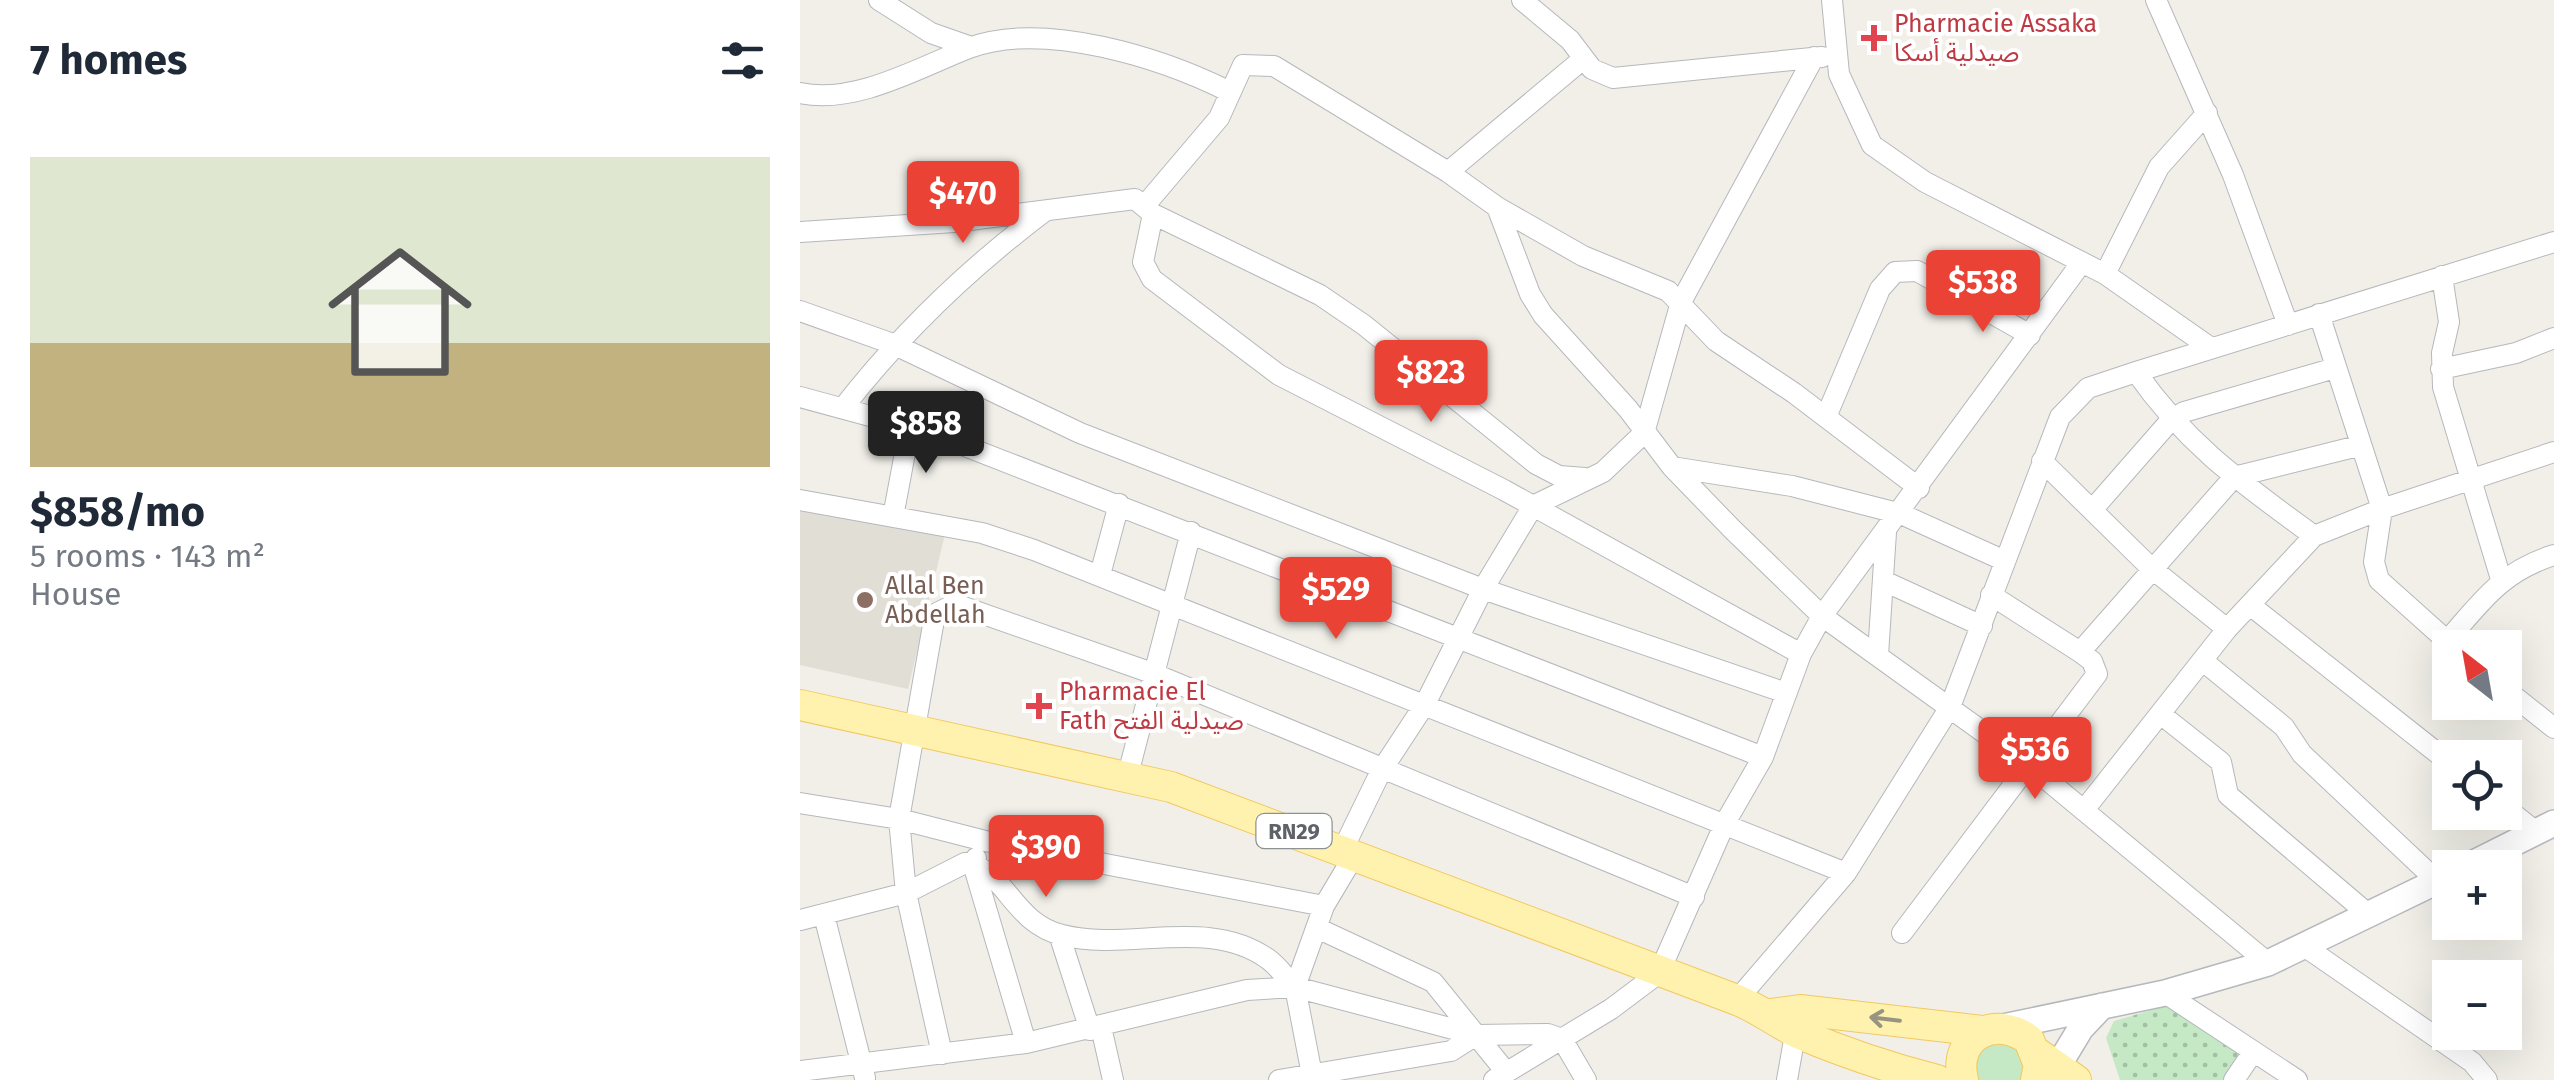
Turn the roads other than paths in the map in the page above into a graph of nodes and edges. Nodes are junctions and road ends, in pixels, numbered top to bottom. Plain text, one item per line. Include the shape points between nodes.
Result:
1 (879, 0) edge
2 (1522, 0) edge
3 (1832, 0) edge
4 (2156, 0) edge
5 (971, 47) junction
6 (1836, 55) junction
7 (1814, 58) junction
8 (1583, 59) junction
9 (1230, 92) junction
10 (800, 93) edge
11 (2207, 112) junction
12 (1448, 172) junction
13 (1497, 207) junction
14 (1149, 209) junction
15 (1045, 211) junction
16 (800, 232) edge
17 (2554, 242) edge
18 (2082, 262) junction
19 (2105, 274) junction
20 (2442, 276) junction
21 (1680, 302) junction
22 (800, 311) edge
23 (2320, 314) junction
24 (2288, 325) junction
25 (2030, 335) junction
26 (2554, 338) edge
27 (893, 344) junction
28 (2211, 348) junction
29 (2335, 368) junction
30 (2441, 370) junction
31 (2136, 372) junction
32 (800, 397) edge
33 (843, 408) junction
34 (1826, 417) junction
35 (2170, 421) junction
36 (910, 426) junction
37 (1644, 433) junction
38 (2358, 446) junction
39 (2554, 452) edge
40 (2042, 461) junction
41 (1672, 467) junction
42 (1590, 477) junction
43 (2234, 477) junction
44 (2471, 477) junction
45 (1920, 488) junction
46 (800, 500) edge
47 (1120, 504) junction
48 (1534, 506) junction
49 (2382, 509) junction
50 (2092, 510) junction
51 (1901, 514) junction
52 (894, 517) junction
53 (1190, 532) junction
54 (1886, 532) junction
55 (2314, 536) junction
56 (2554, 555) edge
57 (2005, 562) junction
58 (2150, 567) junction
59 (1100, 575) junction
60 (2502, 579) junction
61 (1886, 582) junction
62 (1483, 589) junction
63 (1991, 595) junction
64 (1173, 602) junction
65 (2250, 606) junction
66 (1822, 616) junction
67 (1982, 626) junction
68 (2227, 629) junction
69 (2435, 630) edge
70 (2462, 630) edge
71 (1458, 637) junction
72 (2080, 652) junction
73 (1801, 654) junction
74 (1878, 656) junction
75 (2203, 661) junction
76 (1152, 674) junction
77 (1786, 693) junction
78 (2522, 702) edge
79 (1426, 704) junction
80 (800, 705) edge
81 (1950, 707) junction
82 (2162, 716) junction
83 (2554, 728) edge
84 (916, 732) junction
85 (2432, 750) edge
86 (1763, 756) junction
87 (2029, 765) junction
88 (1381, 771) junction
89 (1127, 778) junction
90 (800, 804) edge
91 (2084, 810) junction
92 (2522, 816) edge
93 (899, 819) junction
94 (1726, 823) junction
95 (2545, 828) edge
96 (984, 841) junction
97 (2500, 850) edge
98 (1349, 852) junction
99 (974, 864) junction
100 (2432, 868) edge
101 (1846, 872) junction
102 (2432, 883) edge
103 (906, 893) junction
104 (1694, 897) junction
105 (1324, 906) junction
106 (2368, 914) junction
107 (824, 915) junction
108 (800, 920) edge
109 (1318, 928) junction
110 (1902, 932) dead end
111 (1060, 934) junction
112 (2304, 946) junction
113 (2268, 963) junction
114 (1658, 973) junction
115 (1295, 987) junction
116 (2164, 993) junction
117 (1737, 1000) junction
118 (2102, 1006) junction
119 (1789, 1019) junction
120 (1096, 1028) junction
121 (1992, 1029) junction
122 (1476, 1035) junction
123 (1562, 1039) junction
124 (1026, 1043) junction
125 (2254, 1052) junction
126 (942, 1054) junction
127 (2052, 1070) edge
128 (800, 1071) edge
129 (864, 1073) edge
130 (1500, 1076) edge
131 (1312, 1077) edge
132 (1112, 1080) edge
133 (1279, 1080) edge
134 (1586, 1080) edge
135 (1787, 1080) edge
136 (1937, 1080) edge
137 (1963, 1080) edge
138 (2234, 1080) edge
139 (2297, 1080) edge
140 (2486, 1080) edge

1 - 5 street via 931,33
2 - 8 street
3 - 6 street
4 - 11 street
5 - 9 street via 1058,40 1100,47 1190,72
5 - 10 street via 909,76 852,91
6 - 7 street
6 - 18 street via 1858,122 1893,164
7 - 8 street via 1613,78
7 - 21 street
8 - 12 street
9 - 12 street via 1243,66 1274,66
9 - 14 street via 1220,118
11 - 19 street via 2158,167
11 - 24 street
12 - 13 street
13 - 21 street
13 - 37 street via 1543,314
14 - 15 street via 1123,199
14 - 42 street via 1320,295 1536,464 1559,476
14 - 48 street via 1145,270 1224,337 1279,375
15 - 16 street
15 - 27 street via 980,260
17 - 20 street
18 - 19 street
18 - 25 street
19 - 28 street
20 - 23 street
20 - 30 street via 2449,322
21 - 34 street via 1716,341
21 - 37 street
22 - 27 street
23 - 24 street
23 - 29 street
24 - 28 street
25 - 34 street via 1917,270 1895,272 1880,288
25 - 45 street
26 - 30 street
27 - 33 street
27 - 62 street via 1080,433
28 - 31 street
29 - 35 street
29 - 38 street
30 - 44 street
31 - 35 street
31 - 40 street via 2088,388 2070,402
32 - 33 street
33 - 36 street
34 - 45 street
35 - 43 street
35 - 50 street
36 - 47 street
36 - 52 street
37 - 41 street
37 - 42 street
38 - 43 street
38 - 49 street
39 - 44 street
40 - 50 street
40 - 57 street
41 - 51 street via 1792,486
41 - 66 street
42 - 48 street
43 - 55 street
43 - 58 street
44 - 49 street
44 - 60 street
45 - 51 street
46 - 52 street
47 - 53 street
47 - 59 street
48 - 62 street
48 - 73 street
49 - 55 street
49 - 69 street via 2374,562 2379,580
50 - 58 street
51 - 54 street
51 - 57 street
52 - 59 street via 982,533
53 - 64 street
53 - 71 street
54 - 61 street
54 - 66 street
55 - 65 street
56 - 60 street
57 - 63 street
58 - 68 street
58 - 72 street
59 - 64 street
60 - 70 street
61 - 67 street
61 - 74 street
62 - 71 street
62 - 77 street
63 - 67 street
63 - 72 street
64 - 76 street
64 - 79 street
65 - 68 street
65 - 85 street
66 - 73 street
66 - 74 street
67 - 81 street
68 - 75 street
71 - 79 street
71 - 86 street
72 - 87 street via 2097,674
73 - 77 street
74 - 81 street
75 - 82 street
75 - 100 street via 2284,727 2302,754
76 - 84 street via 955,604 936,614
76 - 88 street
76 - 89 street
77 - 86 street
78 - 83 street
79 - 88 street
79 - 94 street
80 - 84 main road, RN29
81 - 87 street
81 - 101 street
82 - 91 street
82 - 106 street via 2221,762 2228,796
84 - 89 main road, RN29
84 - 93 street
86 - 94 street
87 - 91 street
87 - 110 street
88 - 98 street
88 - 104 street
89 - 98 main road, RN29 via 1171,787
90 - 93 street
91 - 113 street
92 - 95 street
93 - 96 street
93 - 103 street
94 - 101 street
94 - 104 street
95 - 97 street
96 - 99 street
96 - 105 street
98 - 105 street
98 - 114 main road, RN29
99 - 103 street
99 - 111 street via 995,878 1027,919
99 - 124 street
101 - 117 street
102 - 106 street
103 - 107 street
103 - 126 street
104 - 114 street
105 - 109 street
106 - 112 street
107 - 108 street
107 - 129 street
109 - 115 street
109 - 122 street via 1433,982
111 - 115 street via 1232,942 1268,958
111 - 120 street
112 - 113 street
112 - 140 street via 2472,1062
113 - 116 street
114 - 117 main road, RN29
114 - 123 street
115 - 120 street via 1247,990
115 - 122 street
115 - 131 street
116 - 118 street
116 - 125 street
117 - 119 main road, RN29
118 - 121 street
118 - 127 street
121 -> 119 main road, RN29
119 - 135 street
119 - 136 main road, RN29 via 1880,1066
120 - 124 street
120 - 132 street
121 - 127 main road via 2018,1031
121 - 137 main road via 1962,1056
122 - 123 street
122 - 130 street
122 - 131 street via 1451,1051
123 - 130 street
123 - 134 street
124 - 126 street
125 - 138 street
125 - 139 street
126 - 129 street
128 - 129 street
131 - 133 street

